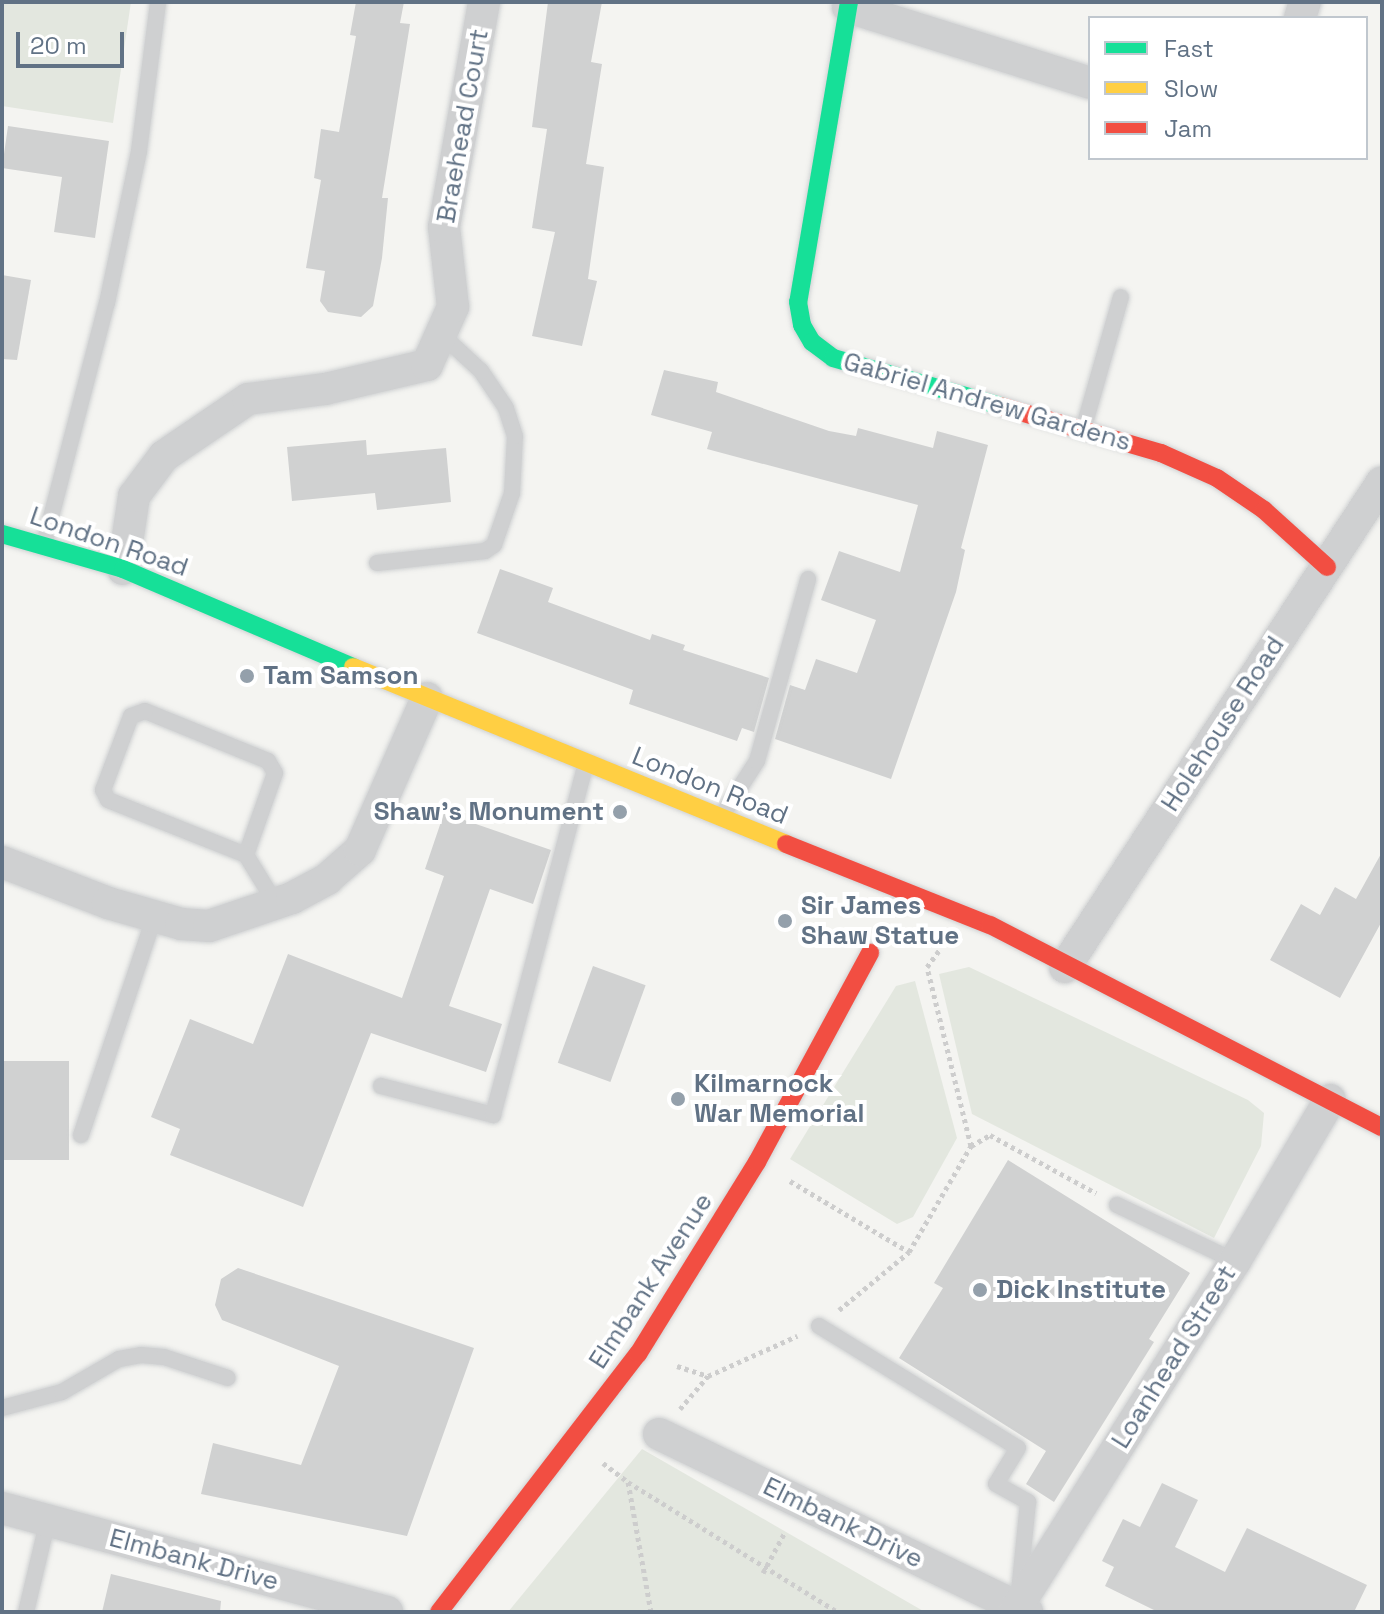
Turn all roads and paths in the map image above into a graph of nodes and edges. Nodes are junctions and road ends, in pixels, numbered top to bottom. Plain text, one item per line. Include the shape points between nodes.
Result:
1 (158, 2) edge
2 (484, 2) edge
3 (849, 5) edge
4 (1088, 82) edge
5 (1121, 297) dead end
6 (441, 334) junction
7 (1083, 430) junction
8 (1382, 482) edge
9 (2, 534) edge
10 (44, 544) junction
11 (377, 563) dead end
12 (1327, 567) junction
13 (123, 569) junction
14 (808, 579) dead end
15 (427, 698) junction
16 (586, 765) junction
17 (720, 818) junction
18 (246, 855) junction
19 (2, 862) edge
20 (276, 904) junction
21 (154, 918) junction
22 (948, 952) dead end
23 (870, 953) dead end
24 (1065, 967) junction
25 (381, 1086) dead end
26 (1330, 1100) junction
27 (1382, 1127) edge
28 (81, 1135) dead end
29 (971, 1146) junction
30 (757, 1162) junction
31 (1117, 1205) joint
32 (909, 1252) junction
33 (1235, 1261) junction
34 (819, 1326) junction
35 (638, 1354) junction
36 (228, 1378) dead end
37 (2, 1408) edge
38 (659, 1434) dead end
39 (2, 1508) edge
40 (48, 1520) junction
41 (786, 1530) dead end
42 (767, 1566) junction
43 (763, 1573) dead end
44 (1019, 1610) edge
45 (26, 1612) edge
46 (387, 1612) edge
47 (439, 1612) edge
48 (651, 1612) edge
49 (838, 1612) edge

1 - 10 lane via 139,151 107,303
2 - 6 street, Braehead Court via 444,227 453,307
3 - 4 street, Gabriel Andrew Gardens
3 - 7 street, Gabriel Andrew Gardens via 798,302 802,325 812,342 833,358
5 - 7 lane
6 - 11 lane via 481,371 506,408 515,436 512,493 494,545 485,551
6 - 13 street, Braehead Court via 427,365 325,389 248,399 164,456 134,496
7 - 12 street, Gabriel Andrew Gardens via 1161,453 1217,478 1264,510
8 - 12 street, Holehouse Road
9 - 10 street, London Road
10 - 13 street, London Road
12 - 24 street, Holehouse Road
13 - 15 street, London Road
14 - 17 lane via 757,761
15 - 16 street, London Road
15 - 20 street via 360,850 327,879
16 - 17 street, London Road
16 - 25 lane via 493,1115
17 - 24 street, London Road via 990,925
18 - 18 lane via 108,800 103,790 131,716 145,711 268,761 275,773
18 - 20 lane
19 - 21 street
20 - 21 street via 209,926
21 - 28 lane
22 - 29 path via 936,948 927,967
23 - 30 street, Elmbank Avenue
24 - 26 street, London Road
26 - 27 street, London Road
26 - 33 street, Loanhead Street
29 - 31 path via 990,1135
29 - 32 path
30 - 32 path
30 - 35 street, Elmbank Avenue
31 - 33 lane
32 - 34 path
33 - 44 street, Loanhead Street
34 - 35 path via 708,1376
34 - 44 lane via 1018,1448 996,1484 1028,1502
35 - 47 street, Elmbank Avenue
36 - 37 lane via 141,1355 119,1359 62,1392
38 - 44 street, Elmbank Drive
39 - 40 street, Elmbank Drive
40 - 45 lane
40 - 46 street, Elmbank Drive
41 - 42 path
42 - 43 path
42 - 48 path via 628,1482
42 - 49 path

